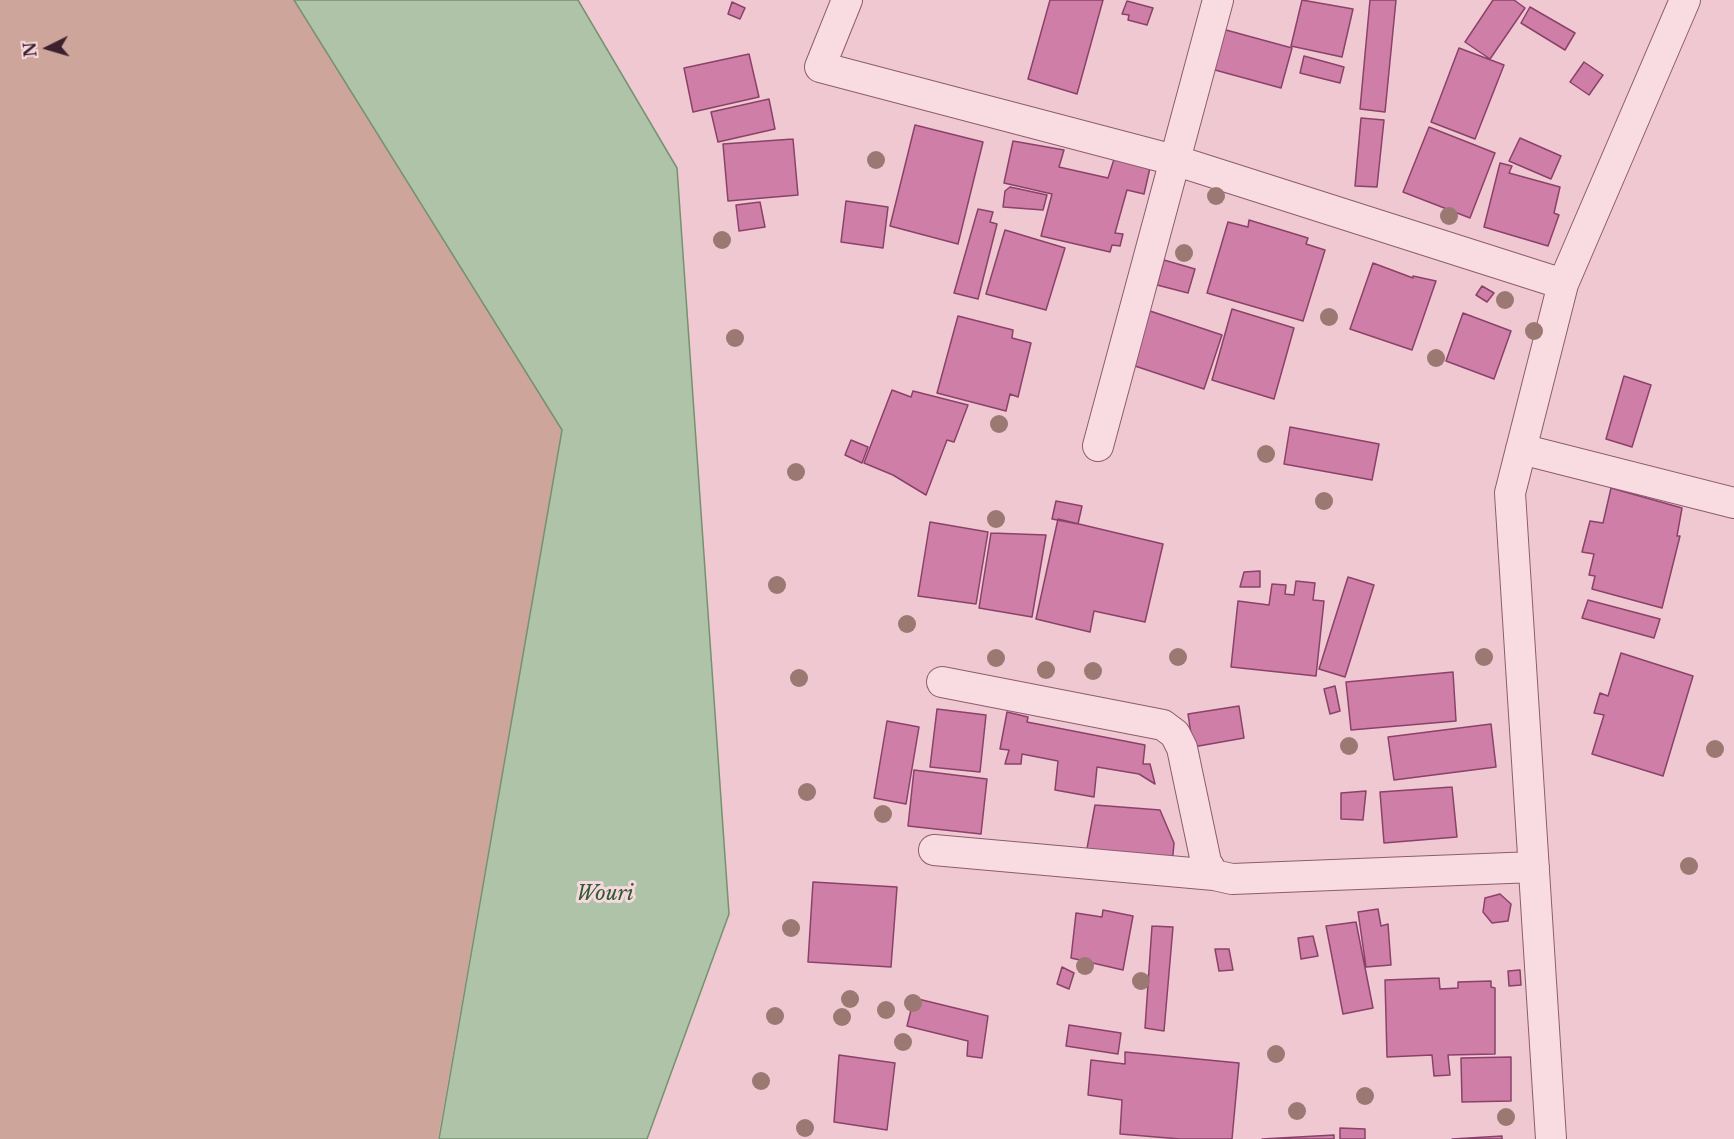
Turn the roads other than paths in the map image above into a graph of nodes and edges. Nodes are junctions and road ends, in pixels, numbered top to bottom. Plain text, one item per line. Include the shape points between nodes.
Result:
1 (847, 0) edge
2 (1218, 0) edge
3 (1685, 0) edge
4 (1174, 160) junction
5 (1563, 284) junction
6 (1098, 446) dead end
7 (1521, 449) junction
8 (1734, 502) edge
9 (942, 682) dead end
10 (934, 850) dead end
11 (1534, 867) junction
12 (1214, 875) junction
13 (1551, 1139) edge

1 - 4 street via 820,67
2 - 4 street
3 - 5 street
4 - 5 street
4 - 6 street
5 - 7 street
7 - 8 street
7 - 11 street via 1510,493
9 - 12 street via 1163,725 1175,734 1182,748 1206,862
10 - 12 street
11 - 12 street via 1232,879
11 - 13 street

